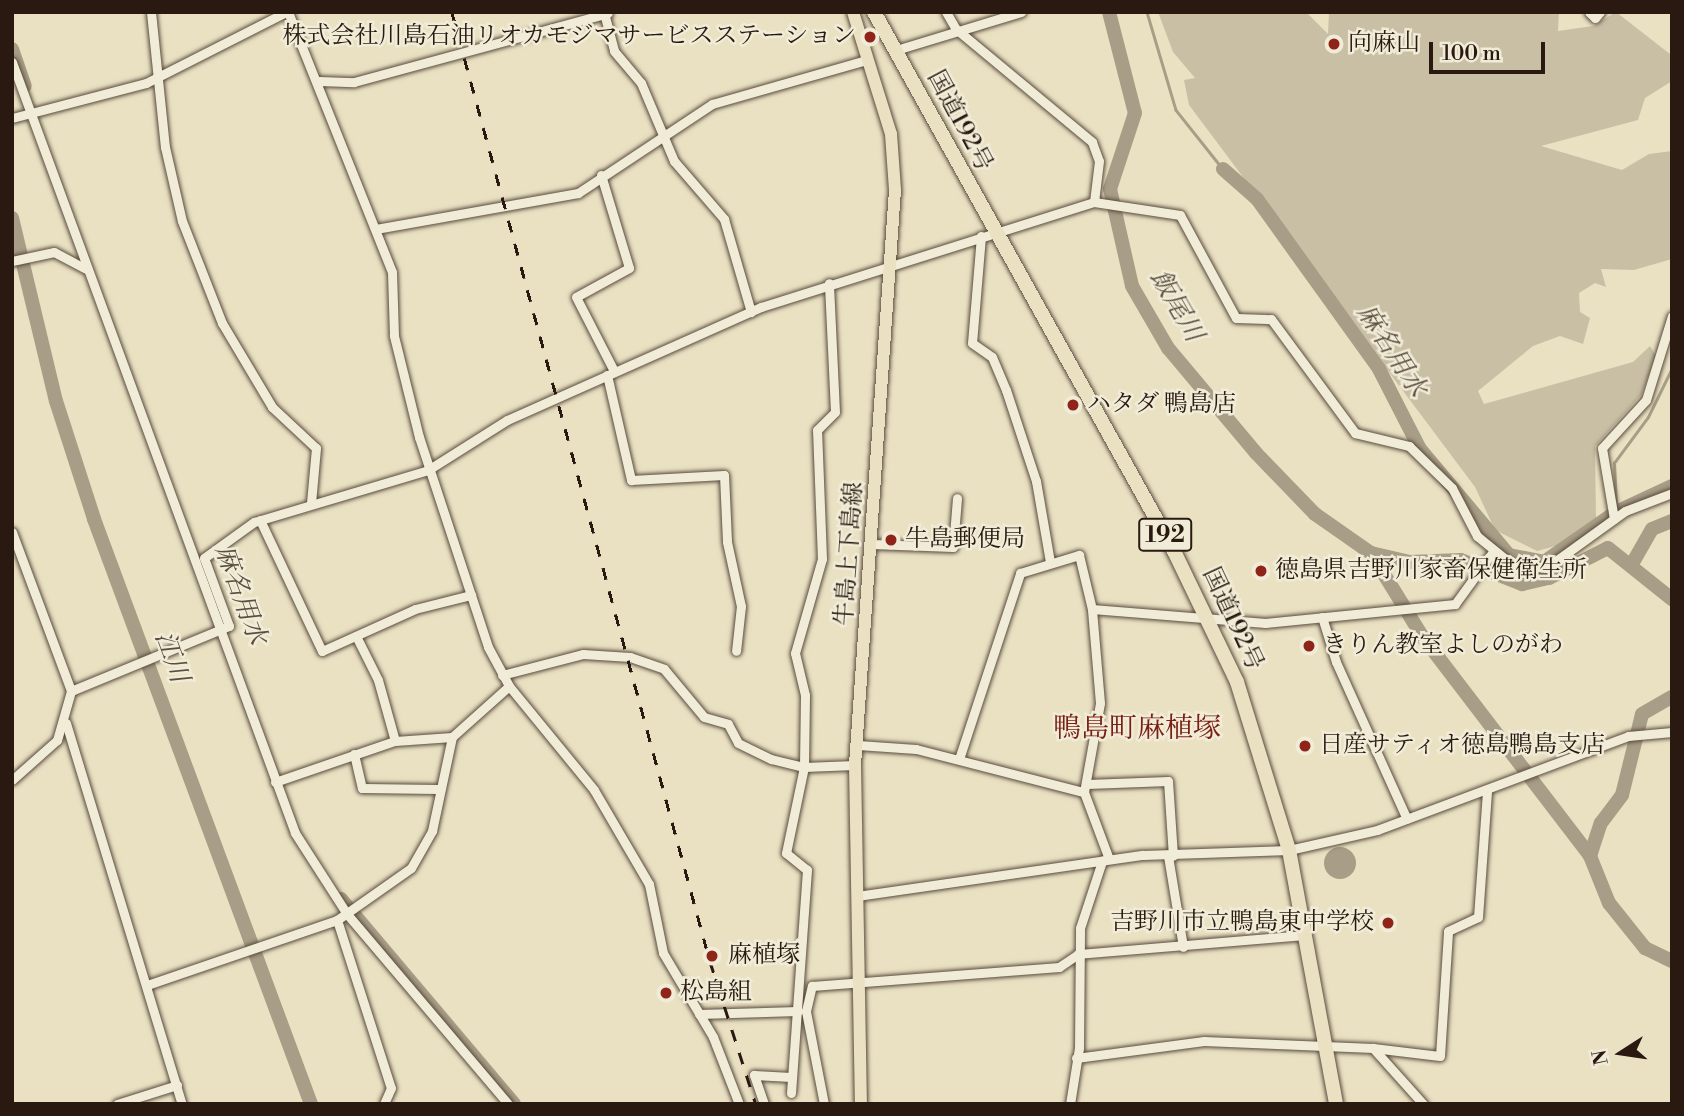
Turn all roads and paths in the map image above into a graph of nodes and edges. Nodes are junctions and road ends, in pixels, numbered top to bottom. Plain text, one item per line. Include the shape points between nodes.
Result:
1 (151, 12) edge
2 (287, 12) edge
3 (853, 12) edge
4 (874, 12) edge
5 (946, 12) edge
6 (1021, 12) edge
7 (1589, 12) edge
8 (1600, 12) edge
9 (607, 13) edge
10 (956, 29) junction
11 (895, 50) junction
12 (866, 60) junction
13 (12, 62) edge
14 (160, 75) junction
15 (319, 81) junction
16 (33, 113) junction
17 (12, 118) edge
18 (660, 135) junction
19 (601, 175) junction
20 (1097, 203) junction
21 (376, 229) junction
22 (987, 234) junction
23 (12, 261) edge
24 (890, 264) junction
25 (86, 269) junction
26 (830, 283) junction
27 (751, 312) junction
28 (1672, 316) edge
29 (610, 373) junction
30 (428, 470) junction
31 (1672, 493) edge
32 (957, 498) dead end
33 (311, 503) junction
34 (1612, 516) junction
35 (260, 520) junction
36 (12, 532) edge
37 (872, 544) junction
38 (1492, 553) junction
39 (1050, 562) junction
40 (471, 596) junction
41 (1092, 609) junction
42 (1207, 617) junction
43 (1322, 617) junction
44 (222, 629) junction
45 (356, 636) junction
46 (736, 651) dead end
47 (502, 675) junction
48 (509, 686) junction
49 (71, 691) junction
50 (66, 723) junction
51 (1672, 732) edge
52 (452, 737) junction
53 (395, 741) junction
54 (858, 745) junction
55 (354, 754) junction
56 (959, 759) junction
57 (855, 765) junction
58 (804, 767) junction
59 (12, 780) edge
60 (278, 781) junction
61 (1085, 788) junction
62 (439, 789) junction
63 (1487, 791) junction
64 (1407, 819) junction
65 (1289, 850) junction
66 (1171, 856) junction
67 (1106, 860) junction
68 (856, 896) junction
69 (350, 912) junction
70 (337, 920) junction
71 (1306, 935) junction
72 (1182, 947) junction
73 (1077, 954) junction
74 (864, 979) junction
75 (147, 985) junction
76 (806, 1011) junction
77 (794, 1012) junction
78 (699, 1014) junction
79 (1326, 1045) junction
80 (1373, 1048) junction
81 (1076, 1058) junction
82 (791, 1077) junction
83 (177, 1085) junction
84 (791, 1093) dead end
85 (117, 1104) edge
86 (183, 1104) edge
87 (384, 1104) edge
88 (508, 1104) edge
89 (739, 1104) edge
90 (764, 1104) edge
91 (824, 1104) edge
92 (862, 1104) edge
93 (1070, 1104) edge
94 (1336, 1104) edge
95 (1423, 1104) edge

1 - 14 street
2 - 14 street
2 - 15 street
3 - 12 main road, 牛島上下島線
4 - 11 highway, 国道192号 / 192
5 - 10 street
6 - 10 street via 989,27
7 - 8 street via 1595,18
9 - 15 street via 354,82
9 - 18 street via 614,51 641,83
10 - 11 street
10 - 20 street via 1092,142 1099,161
11 - 22 highway, 国道192号 / 192
12 - 18 street via 712,104
12 - 24 main road, 牛島上下島線 via 891,134
13 - 16 street
14 - 16 street
14 - 33 street via 165,146 182,221 222,323 272,407 316,448
15 - 21 street
16 - 17 street
16 - 25 street
18 - 19 street
18 - 27 street via 724,219
19 - 21 street via 578,193
19 - 29 street via 629,268 576,297
20 - 22 street
20 - 38 street via 1180,215 1236,318 1271,319 1355,433 1409,446 1452,488
21 - 30 street via 392,272 394,336
22 - 24 street
22 - 39 street via 972,343 992,356 1006,390 1036,481
22 - 42 highway, 国道192号 / 192
23 - 25 street via 54,251
24 - 26 street
24 - 37 main road, 牛島上下島線
25 - 44 street
26 - 27 street
26 - 58 street via 835,412 817,430 822,559 795,653 805,695
27 - 29 street
28 - 34 street via 1646,400 1601,448
29 - 30 street via 507,420
29 - 46 street via 631,480 724,475 727,542 741,606
30 - 33 street
30 - 40 street
31 - 34 street
32 - 37 street via 953,547
33 - 35 street
34 - 38 street via 1546,568 1513,565
35 - 44 street via 204,558
35 - 45 street via 317,649
36 - 49 street
37 - 54 main road, 牛島上下島線
38 - 43 street via 1455,604 1389,606
39 - 41 street via 1079,555
39 - 56 street via 1020,573
40 - 45 street via 415,609
40 - 47 street
41 - 42 street
41 - 61 street via 1100,703
42 - 43 street via 1265,623
42 - 65 highway, 国道192号 / 192 via 1237,681
43 - 64 street via 1345,684
44 - 49 street
44 - 60 street
45 - 53 street via 379,680
47 - 48 street
47 - 58 street via 583,654 614,653 653,664 704,717 728,724 738,743
48 - 52 street
48 - 78 street via 594,790 649,884 663,953
49 - 50 street
50 - 59 street via 34,766
50 - 75 street
51 - 63 street via 1633,736
52 - 53 street
52 - 62 street
53 - 55 street
54 - 56 street
54 - 57 main road, 牛島上下島線
55 - 60 street
55 - 62 street via 362,788
56 - 61 street
57 - 58 street
57 - 68 main road, 牛島上下島線
58 - 77 street via 786,853 807,870
60 - 69 street via 307,856
61 - 66 street via 1168,781
61 - 67 street
62 - 69 street via 424,853
63 - 64 street
63 - 80 street via 1478,917 1448,931 1440,1056
64 - 65 street
65 - 66 street
65 - 71 highway, 国道192号 / 192
66 - 67 street
66 - 72 street
67 - 68 street
67 - 73 street
68 - 74 main road, 牛島上下島線
69 - 70 street
69 - 88 street
70 - 75 street
70 - 87 street via 391,1088
71 - 72 street
71 - 79 highway, 国道192号 / 192
72 - 73 street
73 - 74 street via 1059,967
73 - 81 street
74 - 76 street via 812,986
74 - 92 main road, 牛島上下島線
75 - 83 street
76 - 77 street
76 - 91 street
77 - 78 street
77 - 82 street
78 - 89 street
79 - 80 street
79 - 81 street via 1204,1041
79 - 94 highway, 国道192号 / 192
80 - 95 street
81 - 93 street
82 - 84 street
82 - 90 street via 754,1075
83 - 85 street
83 - 86 street

